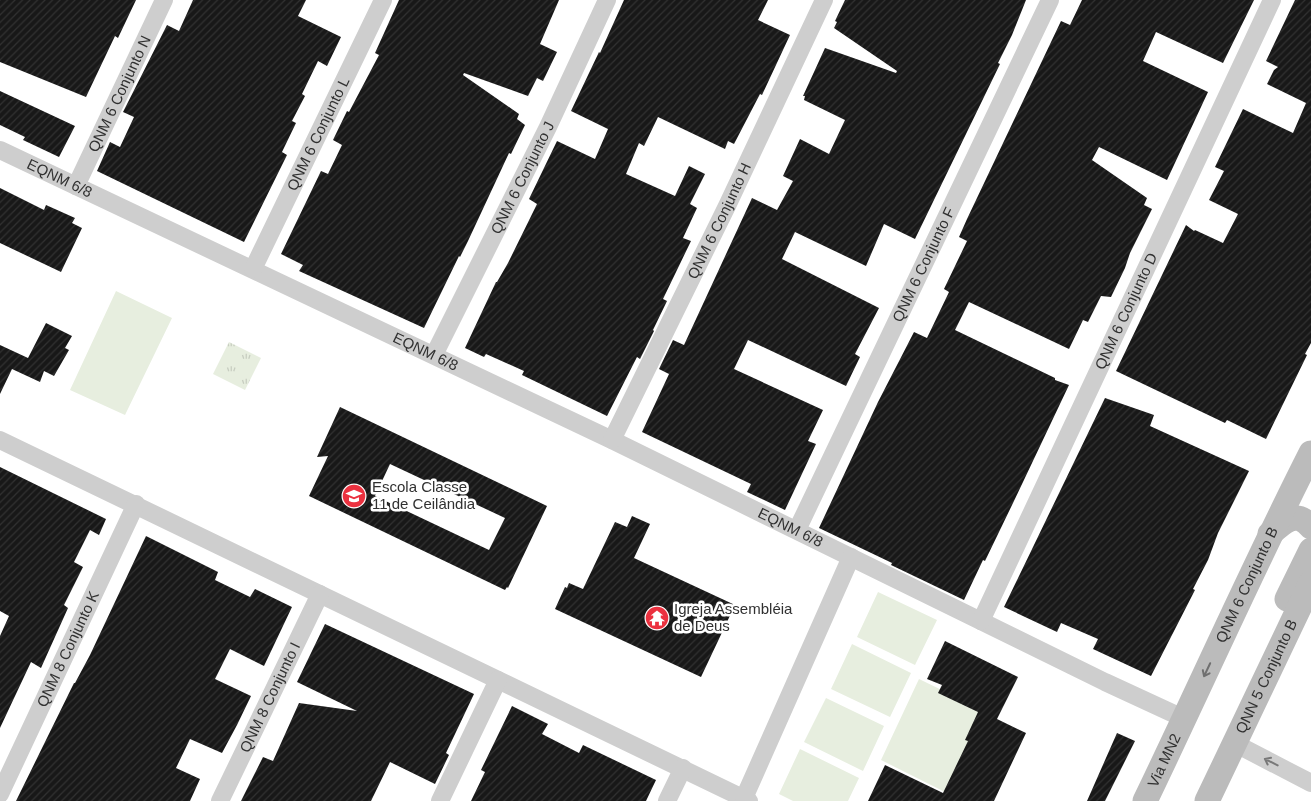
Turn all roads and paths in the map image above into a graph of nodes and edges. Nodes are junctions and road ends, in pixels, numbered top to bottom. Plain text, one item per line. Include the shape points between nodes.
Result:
1 (164, 0) edge
2 (383, 0) edge
3 (606, 0) edge
4 (824, 0) edge
5 (1050, 0) edge
6 (1272, 0) edge
7 (0, 150) edge
8 (76, 186) junction
9 (253, 269) junction
10 (434, 355) junction
11 (0, 440) edge
12 (612, 440) junction
13 (1311, 453) edge
14 (136, 504) junction
15 (1311, 527) edge
16 (797, 530) junction
17 (1269, 535) junction
18 (1311, 550) edge
19 (851, 557) junction
20 (1311, 583) edge
21 (320, 594) junction
22 (981, 621) junction
23 (498, 680) junction
24 (1185, 719) junction
25 (1234, 743) junction
26 (1223, 767) junction
27 (683, 768) junction
28 (1309, 782) edge
29 (0, 794) edge
30 (746, 800) edge
31 (220, 801) edge
32 (440, 801) edge
33 (667, 801) edge
34 (1145, 801) edge
35 (1207, 801) edge

1 - 8 street, QNM 6 Conjunto N
2 - 9 street, QNM 6 Conjunto L
3 - 10 street, QNM 6 Conjunto J via 548,127
4 - 12 street, QNM 6 Conjunto H
5 - 16 street, QNM 6 Conjunto F
6 - 22 street, QNM 6 Conjunto D
7 - 8 street, EQNM 6/8
8 - 9 street, EQNM 6/8
9 - 10 street, EQNM 6/8
10 - 12 street, EQNM 6/8
11 - 14 street
12 - 16 street, EQNM 6/8
13 - 17 main road, QNM 6 Conjunto B
14 - 21 street
14 - 29 street, QNM 8 Conjunto K
15 - 17 main road via 1297,518 1288,518
16 - 19 street, EQNM 6/8
17 -> 24 main road, QNM 6 Conjunto B
18 - 26 main road via 1246,684
19 - 22 street, EQNM 6/8
19 - 30 street
20 - 25 main road, QNN 5 Conjunto B
21 - 23 street
21 - 31 street, QNM 8 Conjunto I
22 - 24 street, EQNM 6/8
23 - 27 street
23 - 32 street
24 - 34 main road, Via MN2
25 - 26 main road
28 -> 25 street
26 - 35 main road
27 - 30 street
27 - 33 street

